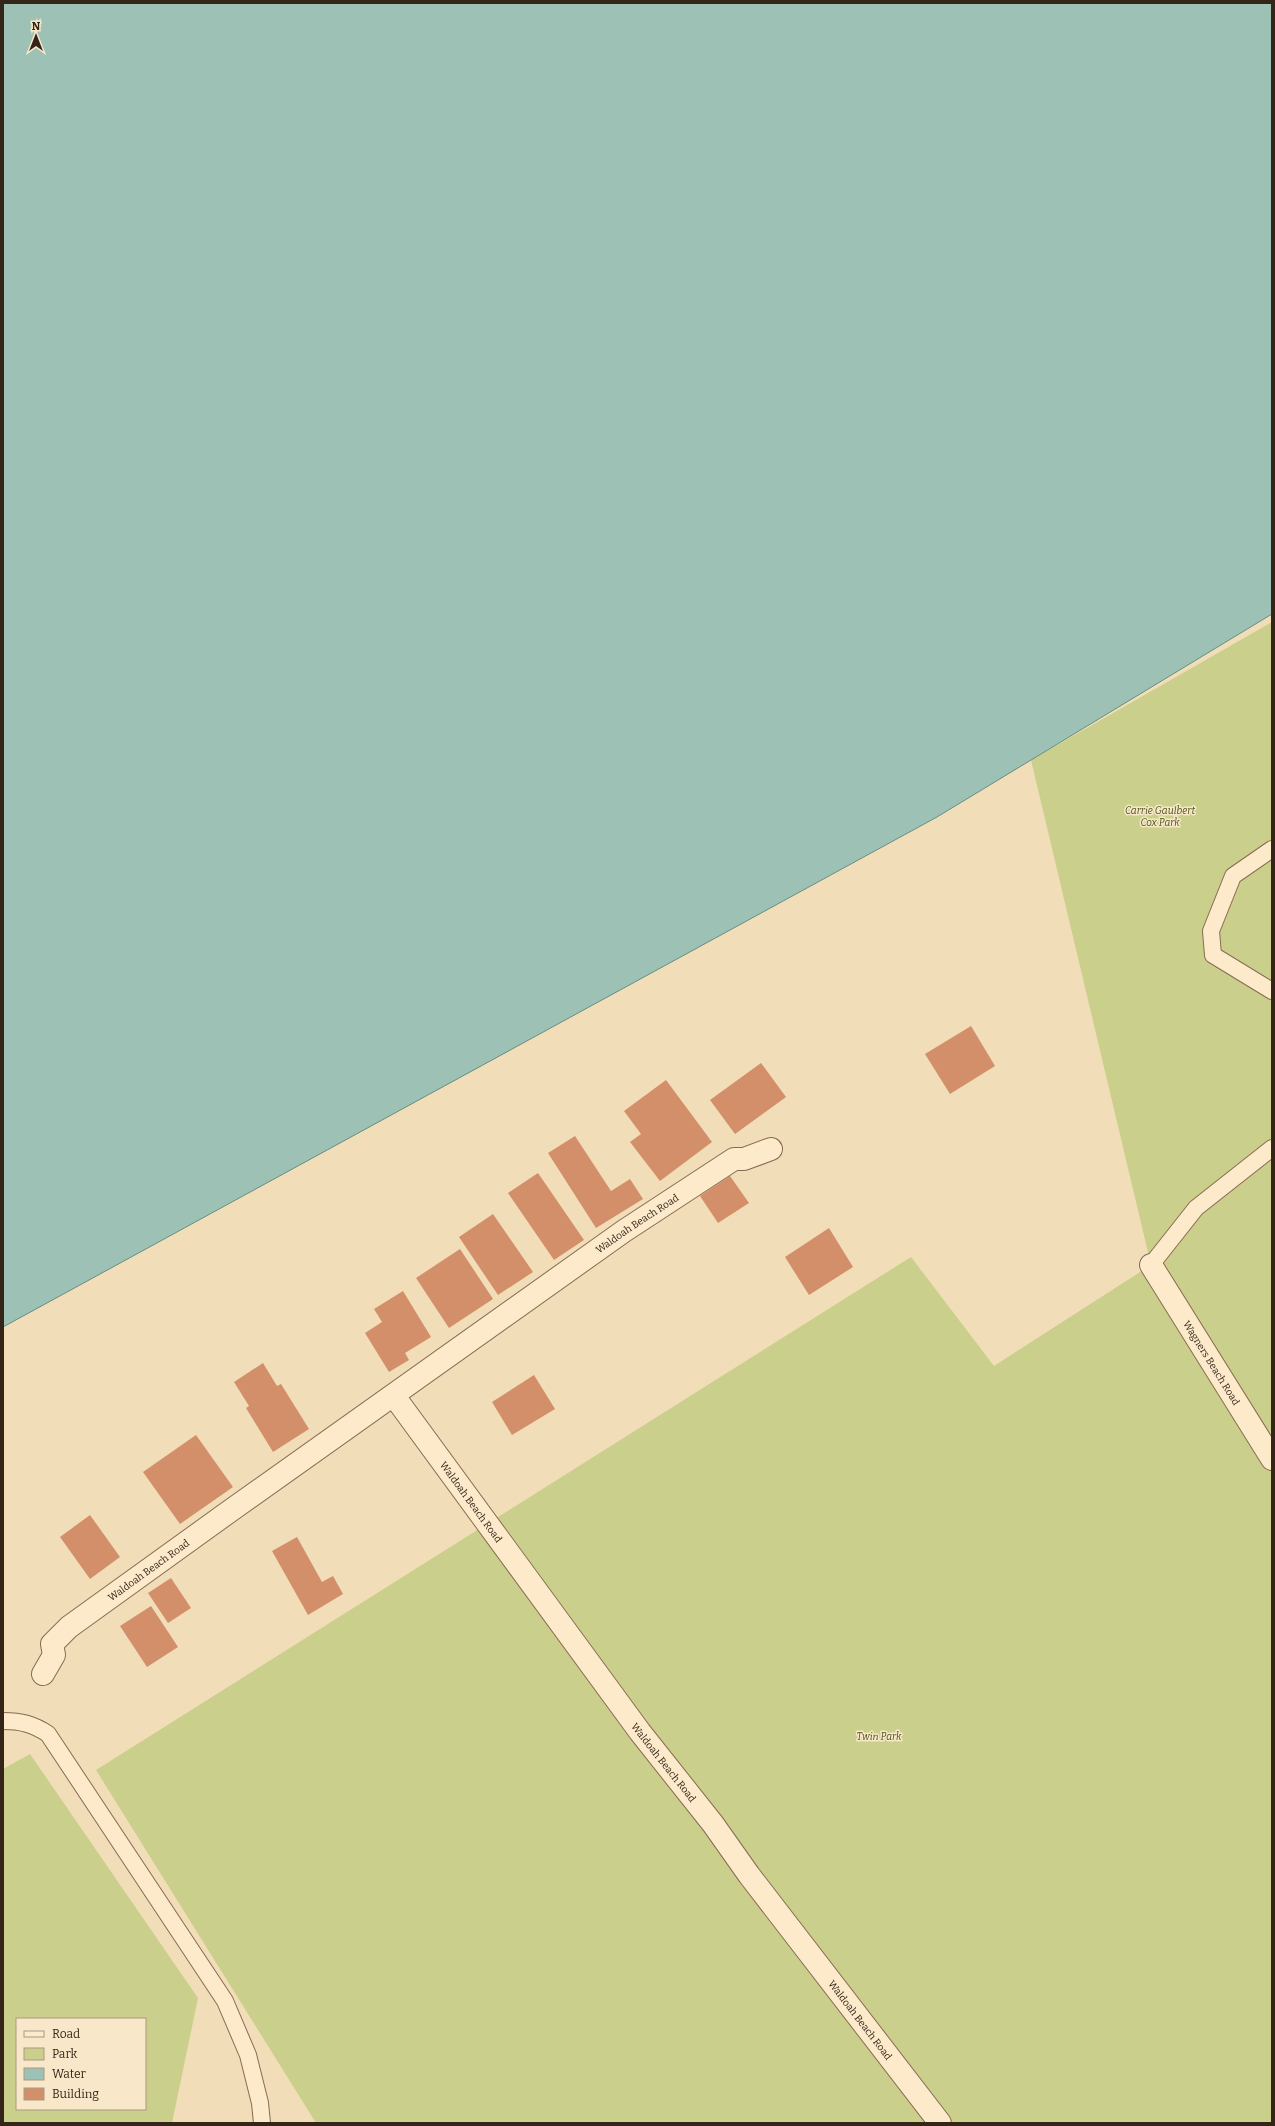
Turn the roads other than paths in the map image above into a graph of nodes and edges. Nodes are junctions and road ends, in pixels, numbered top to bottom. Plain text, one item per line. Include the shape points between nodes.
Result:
1 (1272, 849) edge
2 (1272, 991) edge
3 (1272, 1148) edge
4 (771, 1150) dead end
5 (1151, 1265) joint
6 (394, 1396) junction
7 (1272, 1459) edge
8 (44, 1674) dead end
9 (3, 1721) edge
10 (262, 2123) edge
11 (940, 2123) edge

1 - 2 lane via 1233,876 1211,931 1213,955
3 - 5 lane via 1196,1208
4 - 6 street, Waldoah Beach Road via 744,1159 734,1159 624,1231
5 - 7 street, Wagners Beach Road
6 - 8 street, Waldoah Beach Road via 69,1627 52,1644 54,1655
6 - 11 street, Waldoah Beach Road via 640,1732
9 - 10 lane via 20,1721 34,1725 48,1734 225,2001 248,2054 260,2103

